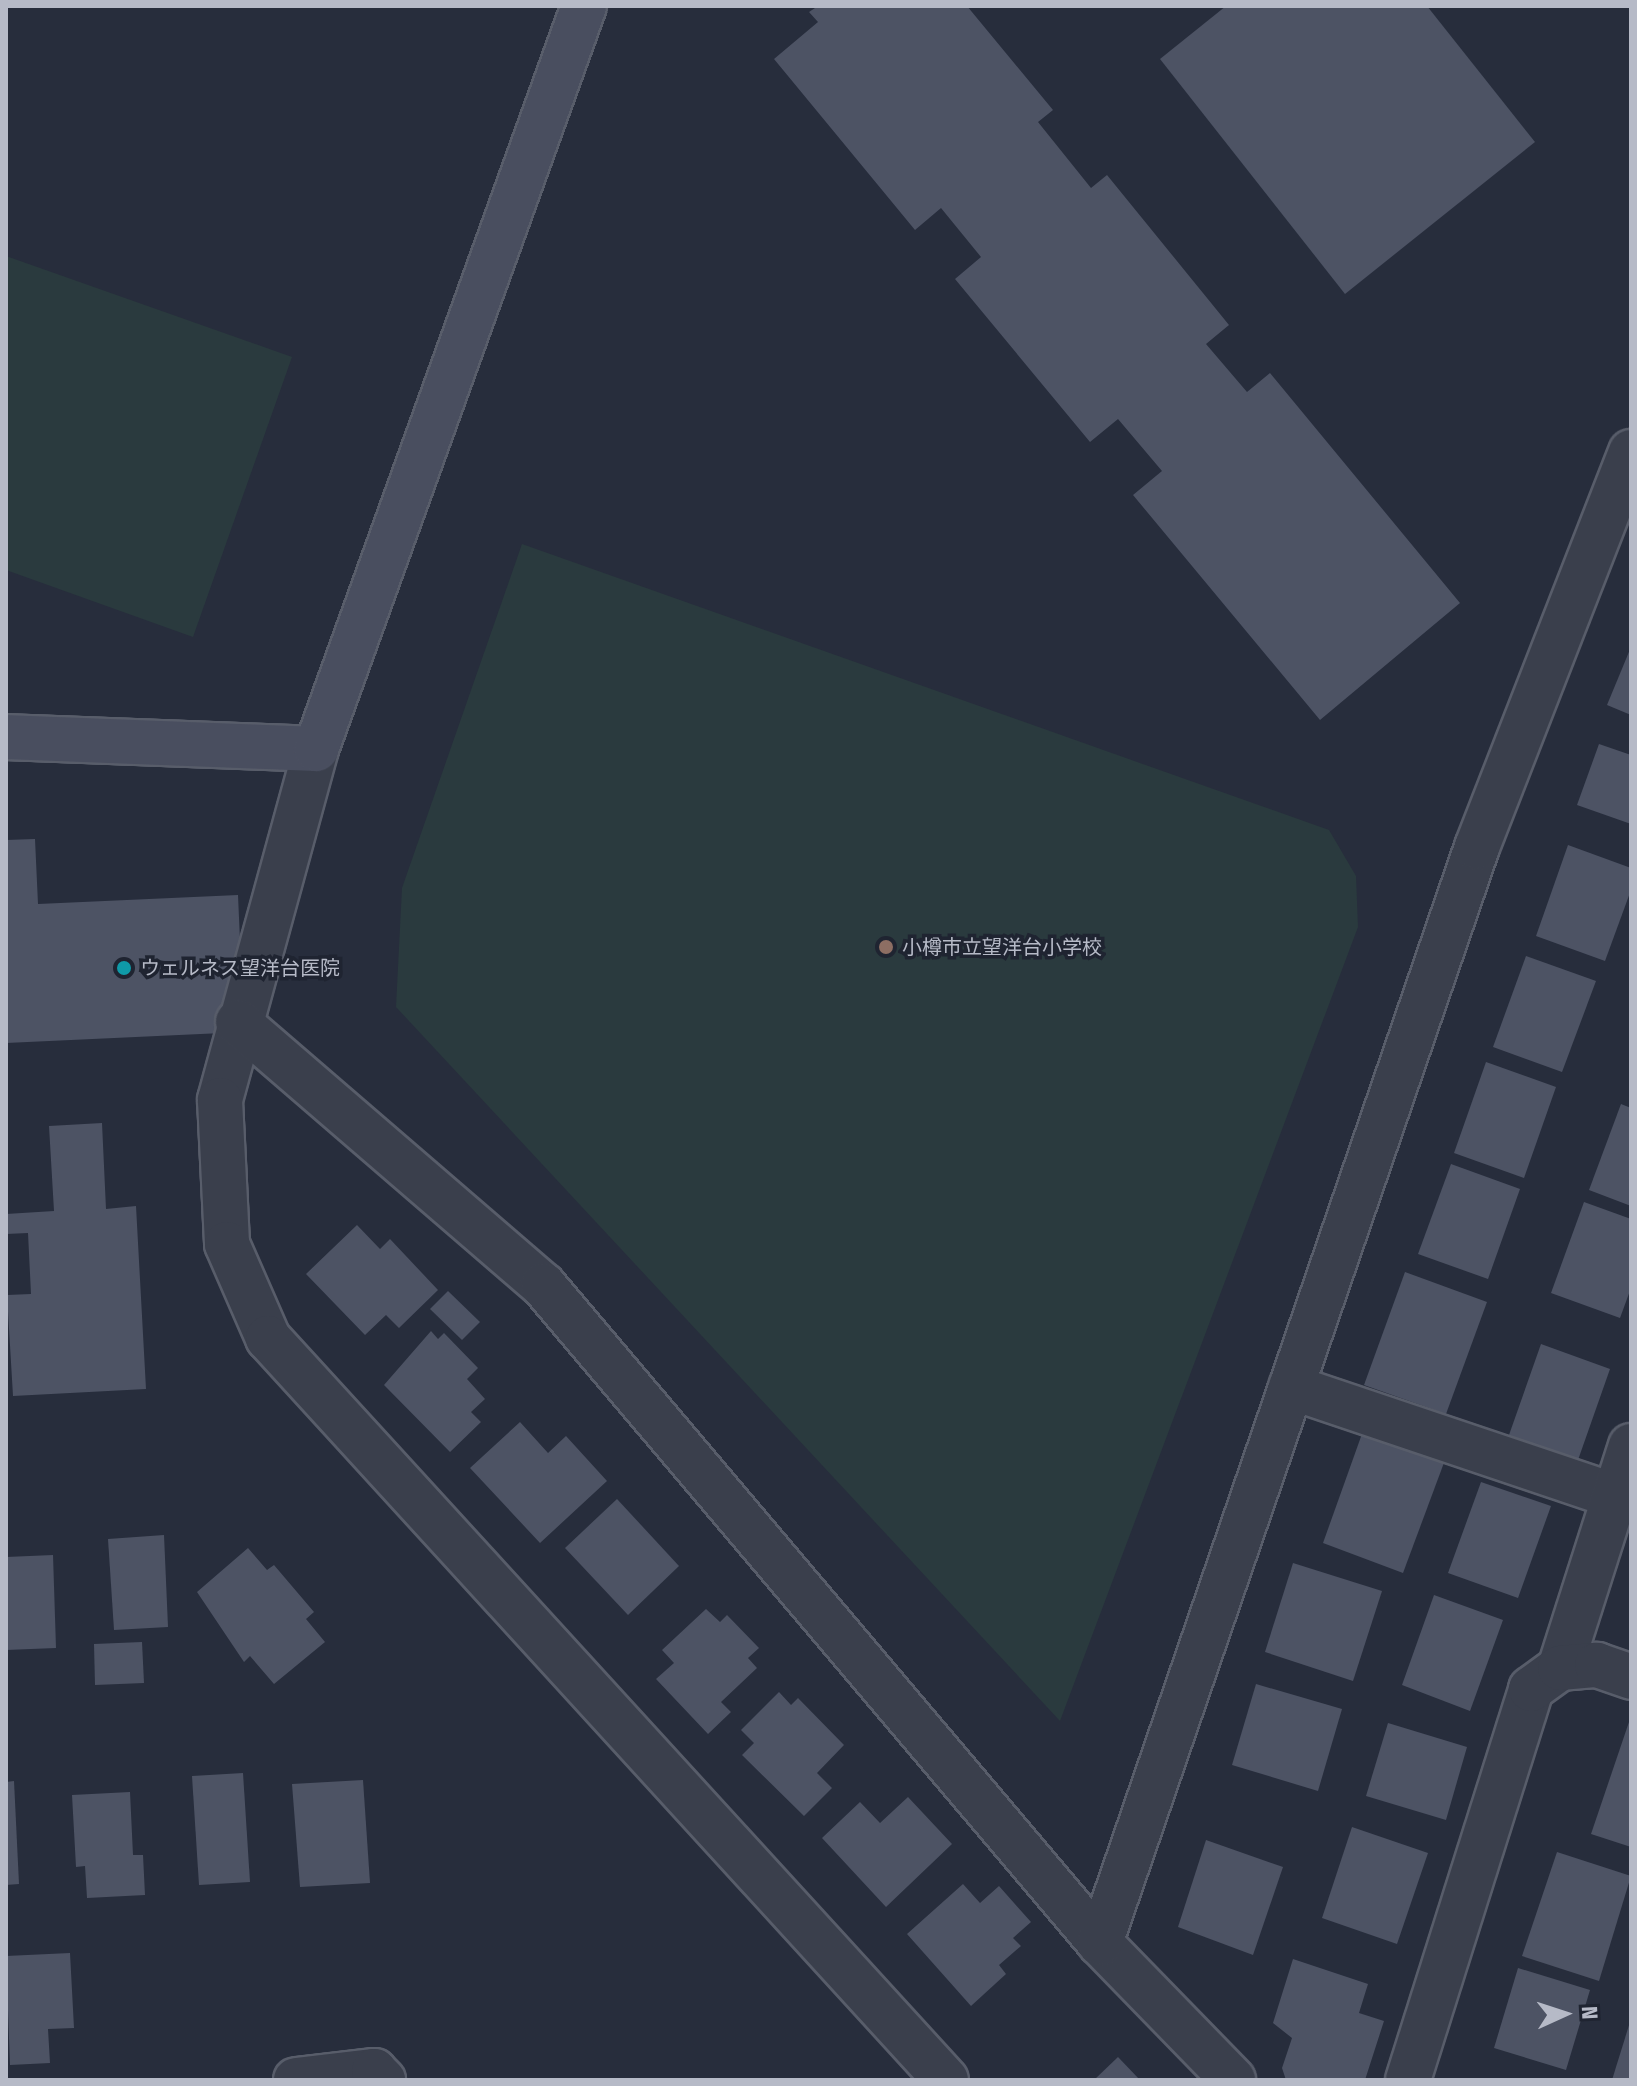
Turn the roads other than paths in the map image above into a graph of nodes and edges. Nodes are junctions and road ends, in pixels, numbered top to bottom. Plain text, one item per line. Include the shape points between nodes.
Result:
1 (584, 6) edge
2 (1631, 452) edge
3 (6, 737) edge
4 (316, 749) junction
5 (238, 1022) junction
6 (1291, 1387) junction
7 (1631, 1446) edge
8 (1615, 1496) junction
9 (1560, 1668) junction
10 (1631, 1677) edge
11 (1100, 1943) junction
12 (296, 2080) edge
13 (383, 2080) edge
14 (946, 2080) edge
15 (1233, 2080) edge
16 (1408, 2080) edge

1 - 4 street
2 - 6 street via 1477,847
3 - 4 street
4 - 5 street
5 - 11 street via 543,1285
5 - 14 street via 220,1100 227,1244 268,1338
6 - 8 street
6 - 11 street
7 - 8 street
8 - 9 street
9 - 10 street via 1597,1665
9 - 16 street via 1531,1689
11 - 15 street
12 - 13 street via 374,2071

